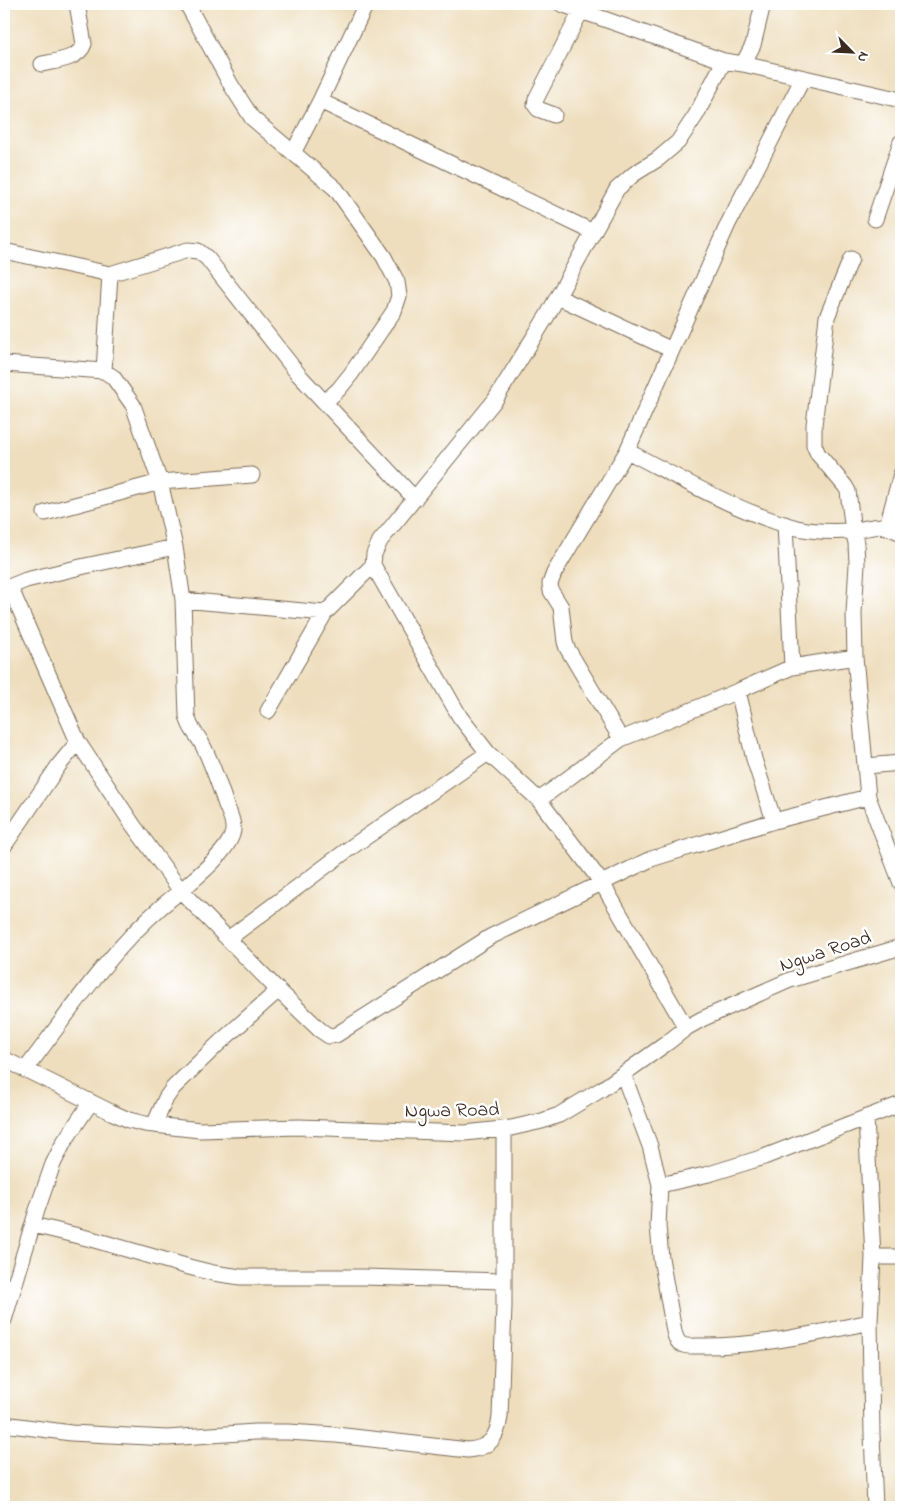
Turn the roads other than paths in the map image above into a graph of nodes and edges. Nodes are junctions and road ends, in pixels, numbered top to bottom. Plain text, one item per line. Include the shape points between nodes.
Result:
1 (77, 4) edge
2 (187, 4) edge
3 (366, 4) edge
4 (561, 4) edge
5 (763, 4) edge
6 (581, 11) junction
7 (724, 61) junction
8 (42, 64) dead end
9 (743, 64) junction
10 (803, 78) junction
11 (901, 100) edge
12 (320, 101) junction
13 (554, 115) dead end
14 (901, 142) edge
15 (293, 153) junction
16 (875, 218) dead end
17 (593, 232) junction
18 (4, 251) edge
19 (851, 259) dead end
20 (110, 274) junction
21 (558, 297) junction
22 (672, 350) junction
23 (4, 364) edge
24 (104, 371) junction
25 (326, 402) junction
26 (627, 451) junction
27 (901, 474) edge
28 (252, 475) dead end
29 (160, 482) junction
30 (415, 499) junction
31 (45, 513) dead end
32 (785, 524) junction
33 (887, 526) junction
34 (853, 531) junction
35 (901, 533) edge
36 (174, 547) junction
37 (373, 564) junction
38 (7, 588) edge
39 (183, 600) junction
40 (324, 613) junction
41 (855, 657) junction
42 (792, 667) junction
43 (738, 691) junction
44 (268, 711) dead end
45 (621, 739) junction
46 (78, 742) junction
47 (488, 753) junction
48 (901, 763) edge
49 (866, 766) junction
50 (868, 797) junction
51 (538, 800) junction
52 (774, 821) junction
53 (4, 846) edge
54 (602, 883) junction
55 (901, 883) edge
56 (181, 891) junction
57 (228, 939) junction
58 (901, 947) edge
59 (276, 988) junction
60 (686, 1028) junction
61 (4, 1058) edge
62 (26, 1070) junction
63 (623, 1074) junction
64 (91, 1102) junction
65 (901, 1104) edge
66 (866, 1118) junction
67 (154, 1125) junction
68 (504, 1129) junction
69 (660, 1185) junction
70 (32, 1225) junction
71 (872, 1257) junction
72 (901, 1257) edge
73 (504, 1281) junction
74 (4, 1320) edge
75 (870, 1322) junction
76 (4, 1424) edge
77 (875, 1507) edge

1 - 8 street via 84,44 82,49 74,56
2 - 15 street via 252,118
3 - 12 street
4 - 6 street
5 - 9 street via 753,45
6 - 7 street
6 - 13 street via 536,99 538,109
7 - 9 street
7 - 17 street via 678,142 617,189
9 - 10 street
10 - 11 street
10 - 22 street via 728,224
12 - 15 street
12 - 17 street
14 - 16 street
15 - 25 street via 336,189 384,256 397,282 399,296 394,311 351,374
17 - 21 street
18 - 20 street
19 - 34 street via 828,316 814,445 848,491
20 - 24 street
20 - 25 street via 188,250 198,251 299,375
21 - 22 street
21 - 30 street via 495,400
22 - 26 street
23 - 24 street
24 - 29 street via 113,377 133,405
25 - 30 street
26 - 32 street via 761,517
26 - 45 street via 550,584 561,607 567,648
27 - 33 street
28 - 29 street
29 - 31 street
29 - 36 street
30 - 37 street via 380,541
32 - 34 street via 823,532
32 - 42 street
33 - 34 street
33 - 35 street
34 - 41 street via 857,564
36 - 38 street via 26,580
36 - 39 street
37 - 40 street
37 - 47 street via 460,717
38 - 46 street
39 - 40 street
39 - 56 street via 187,716 215,772 233,827 226,847
40 - 44 street
41 - 42 street
41 - 49 street
42 - 43 street
43 - 45 street
43 - 52 street
45 - 51 street
46 - 53 street via 59,764
46 - 56 street
47 - 51 street
47 - 57 street via 350,848
48 - 49 street
49 - 50 street
50 - 52 street
50 - 55 street
51 - 54 street
52 - 54 street via 651,859
54 - 59 street via 490,938 336,1035 329,1036 320,1030
54 - 60 street
56 - 57 street
56 - 62 street via 122,947
57 - 59 street
58 - 60 street, Ngwa Road via 790,980
59 - 67 street via 274,994 173,1088
60 - 63 street, Ngwa Road
61 - 62 street, Ngwa Road
62 - 64 street, Ngwa Road
63 - 68 street, Ngwa Road via 559,1115 542,1122
63 - 69 street via 650,1146
64 - 67 street, Ngwa Road via 129,1120
64 - 70 street via 53,1164
65 - 66 street
66 - 69 street via 764,1157
66 - 71 street
67 - 68 street, Ngwa Road via 200,1130 299,1127 465,1133
68 - 73 street
69 - 75 street via 658,1226 661,1258 674,1331 680,1344 754,1344
70 - 73 street via 197,1269 241,1277 363,1276
70 - 74 street
71 - 72 street
71 - 75 street
73 - 76 street via 499,1428 493,1440 477,1449 288,1432 167,1438 70,1433
75 - 77 street

